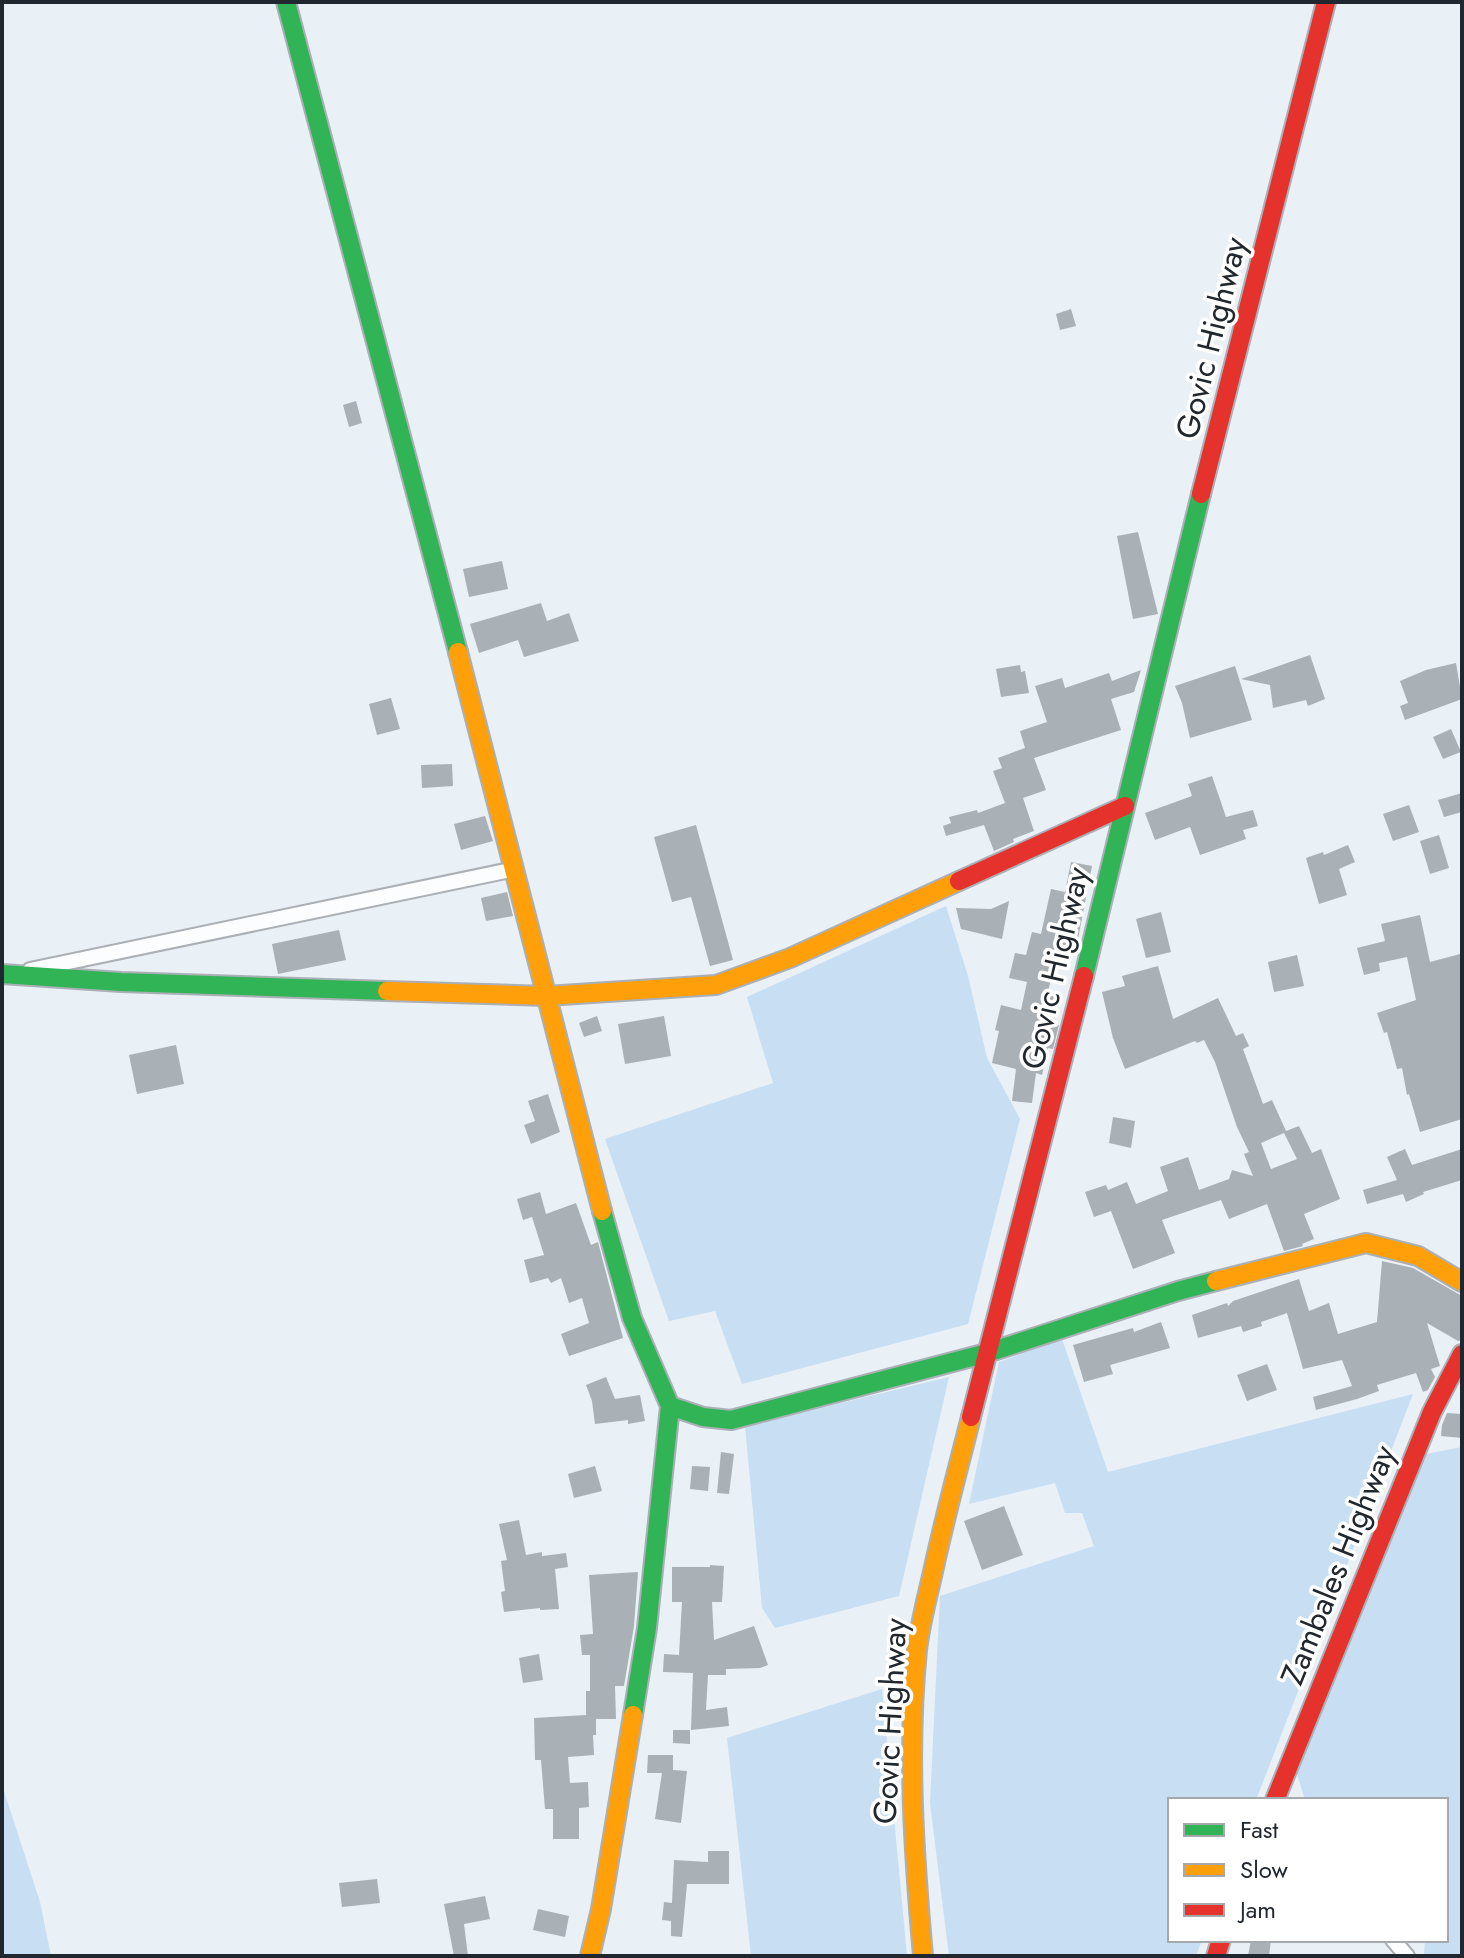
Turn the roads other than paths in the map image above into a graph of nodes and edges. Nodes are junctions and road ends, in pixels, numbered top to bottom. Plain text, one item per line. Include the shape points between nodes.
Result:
1 (286, 2) edge
2 (1326, 2) edge
3 (1125, 806) junction
4 (515, 869) junction
5 (6, 974) edge
6 (546, 996) junction
7 (1462, 1282) edge
8 (987, 1353) junction
9 (1462, 1354) edge
10 (670, 1406) junction
11 (1276, 1798) edge
12 (590, 1956) edge
13 (923, 1956) edge

1 - 4 street
2 - 3 street, Govic Highway
3 - 6 street via 790,958 716,985
3 - 8 street, Govic Highway
4 - 5 street
4 - 6 street
5 - 6 street
6 - 10 street via 632,1318
7 - 8 street via 1418,1256 1366,1243 1178,1291
8 - 10 street via 731,1420
8 - 13 street, Govic Highway via 917,1649 913,1797
9 - 11 street, Zambales Highway via 1432,1412
10 - 12 street via 647,1628

